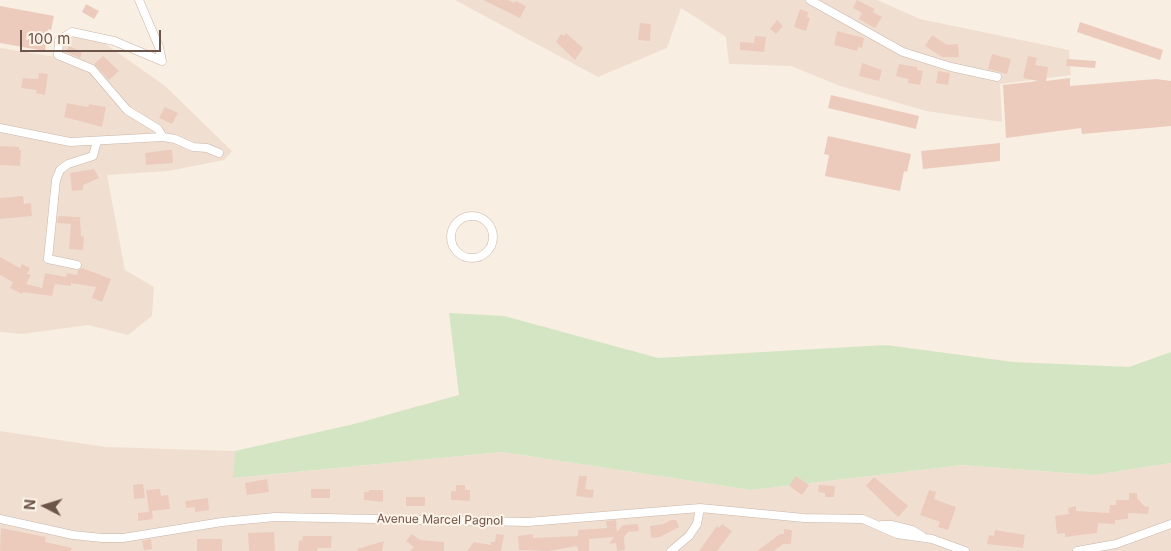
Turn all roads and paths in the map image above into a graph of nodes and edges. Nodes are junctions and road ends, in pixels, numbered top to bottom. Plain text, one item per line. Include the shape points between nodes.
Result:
1 (140, 0) edge
2 (810, 0) edge
3 (997, 77) dead end
4 (0, 128) edge
5 (163, 137) junction
6 (97, 141) junction
7 (219, 153) dead end
8 (472, 214) joint
9 (77, 265) dead end
10 (700, 508) junction
11 (0, 519) edge
12 (1171, 524) edge
13 (671, 551) edge
14 (964, 551) edge
15 (1076, 551) edge

1 - 5 street via 162,61 114,41 72,32 60,40 58,55 92,69 127,110 158,129
2 - 3 street via 903,52
4 - 6 street via 70,142
5 - 6 street
5 - 7 street
6 - 9 street via 93,156 68,164 60,170 56,180 48,259
8 - 8 street via 456,221 450,235 454,250 464,257 479,257 490,248 493,234 487,221
10 - 11 street, Avenue Marcel Pagnol via 528,522 275,517 123,538 73,535
10 - 13 street via 697,524 690,536
10 - 14 street, Avenue Marcel Pagnol via 804,518 863,518 897,534 925,538
12 - 15 street via 1116,544

